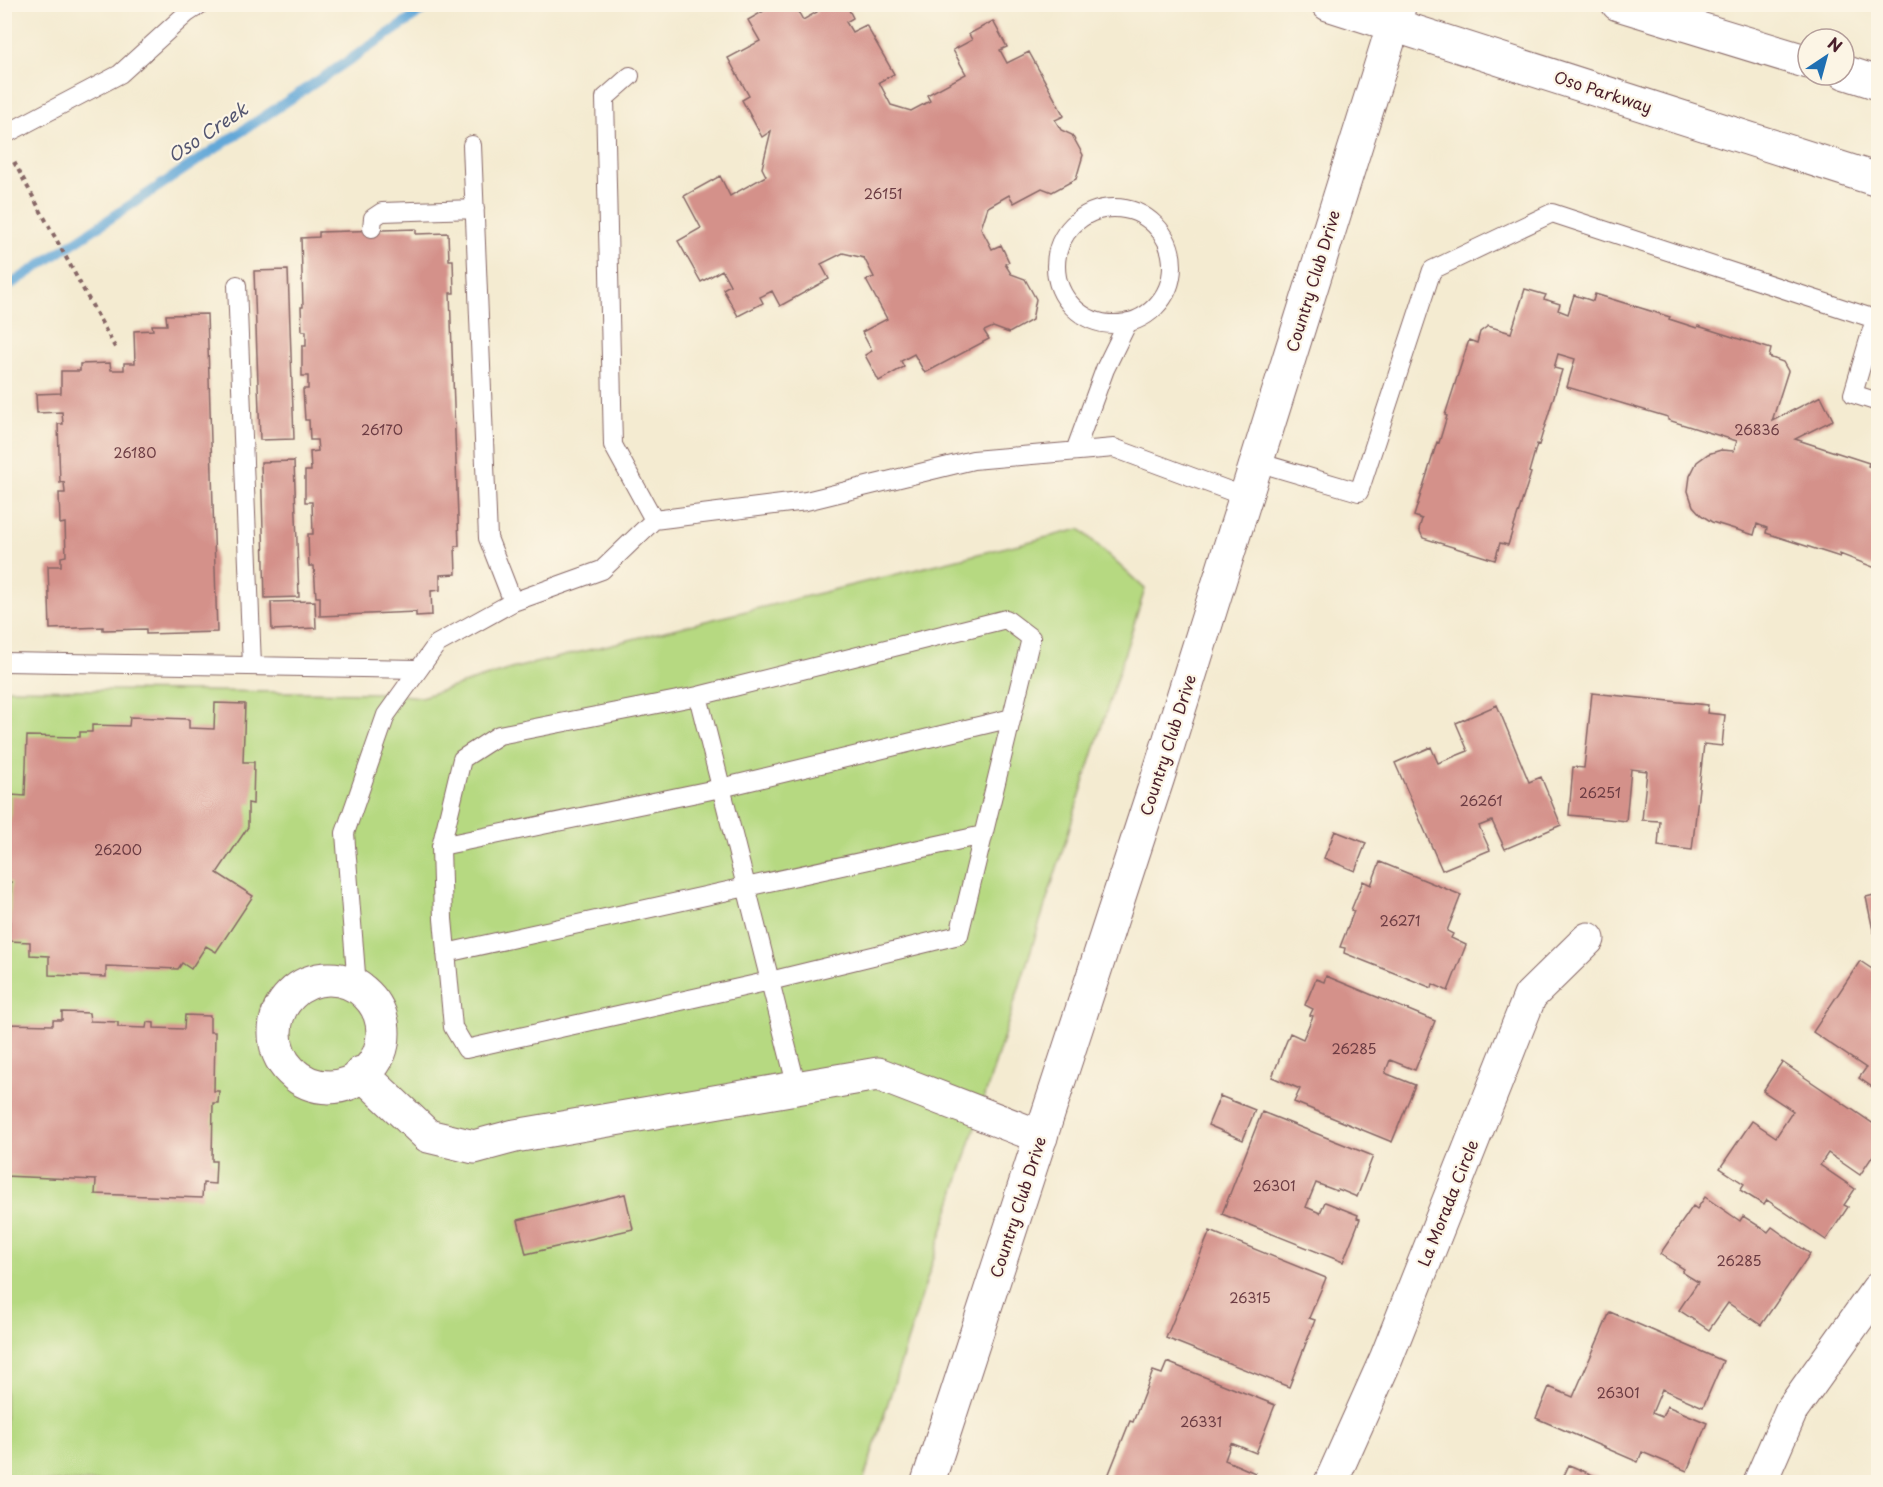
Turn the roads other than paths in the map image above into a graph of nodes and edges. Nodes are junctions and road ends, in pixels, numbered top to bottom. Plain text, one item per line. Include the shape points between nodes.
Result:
1 (1328, 4) edge
2 (1618, 4) edge
3 (191, 8) edge
4 (1397, 15) edge
5 (1796, 58) edge
6 (630, 76) dead end
7 (1856, 76) edge
8 (1878, 83) edge
9 (4, 135) edge
10 (472, 145) dead end
11 (1878, 180) edge
12 (475, 209) junction
13 (372, 228) dead end
14 (237, 285) dead end
15 (1877, 319) edge
16 (1128, 322) junction
17 (1878, 402) edge
18 (1075, 451) junction
19 (1257, 462) junction
20 (1246, 497) junction
21 (654, 520) junction
22 (513, 602) junction
23 (4, 662) edge
24 (252, 666) junction
25 (419, 669) junction
26 (698, 696) junction
27 (1011, 718) junction
28 (722, 788) junction
29 (983, 835) junction
30 (441, 846) junction
31 (747, 886) junction
32 (1588, 939) dead end
33 (446, 953) junction
34 (770, 981) junction
35 (357, 987) junction
36 (361, 1074) junction
37 (797, 1088) junction
38 (1041, 1137) junction
39 (1878, 1290) edge
40 (928, 1482) edge
41 (1331, 1482) edge
42 (1760, 1482) edge

1 - 4 street, Oso Parkway
2 - 5 street
3 - 9 lane via 120,74
4 - 11 street, Oso Parkway
4 - 19 street, Country Club Drive
6 - 21 lane via 605,98 613,445
7 - 8 street
10 - 12 lane
12 - 13 lane via 382,212 373,218
12 - 22 lane via 488,538
14 - 24 lane
15 - 17 lane via 1852,393
15 - 19 lane via 1552,213 1432,270 1359,492
16 - 16 lane via 1146,315 1160,302 1170,285 1173,266 1160,230 1145,216 1127,209 1108,208 1074,223 1062,238 1056,256 1056,275 1074,308 1090,319 1108,324
16 - 18 lane via 1105,369
18 - 20 lane via 1114,448
18 - 21 lane via 973,460 806,501
19 - 20 street, Country Club Drive
20 - 38 street, Country Club Drive
21 - 22 lane via 602,570
22 - 25 lane via 437,644
23 - 24 lane
24 - 25 lane
25 - 35 lane via 386,715 345,833
26 - 27 lane via 1006,619 1031,638
26 - 28 lane
26 - 30 lane via 499,735 462,759
27 - 28 lane
27 - 29 lane
28 - 30 lane
28 - 31 lane
29 - 31 lane
29 - 34 lane via 959,935
30 - 33 lane
31 - 33 lane
31 - 34 lane
32 - 41 street, La Morada Circle via 1530,996 1390,1348
33 - 34 lane via 453,1027 466,1049
34 - 37 lane
35 - 36 street via 380,1013 384,1030 382,1047 374,1063
35 - 36 street via 341,980 306,984 281,1008 276,1044 295,1075 311,1084 347,1084
36 - 37 street via 428,1136 474,1147
37 - 38 street via 878,1074
38 - 40 street, Country Club Drive
39 - 42 street via 1791,1411

